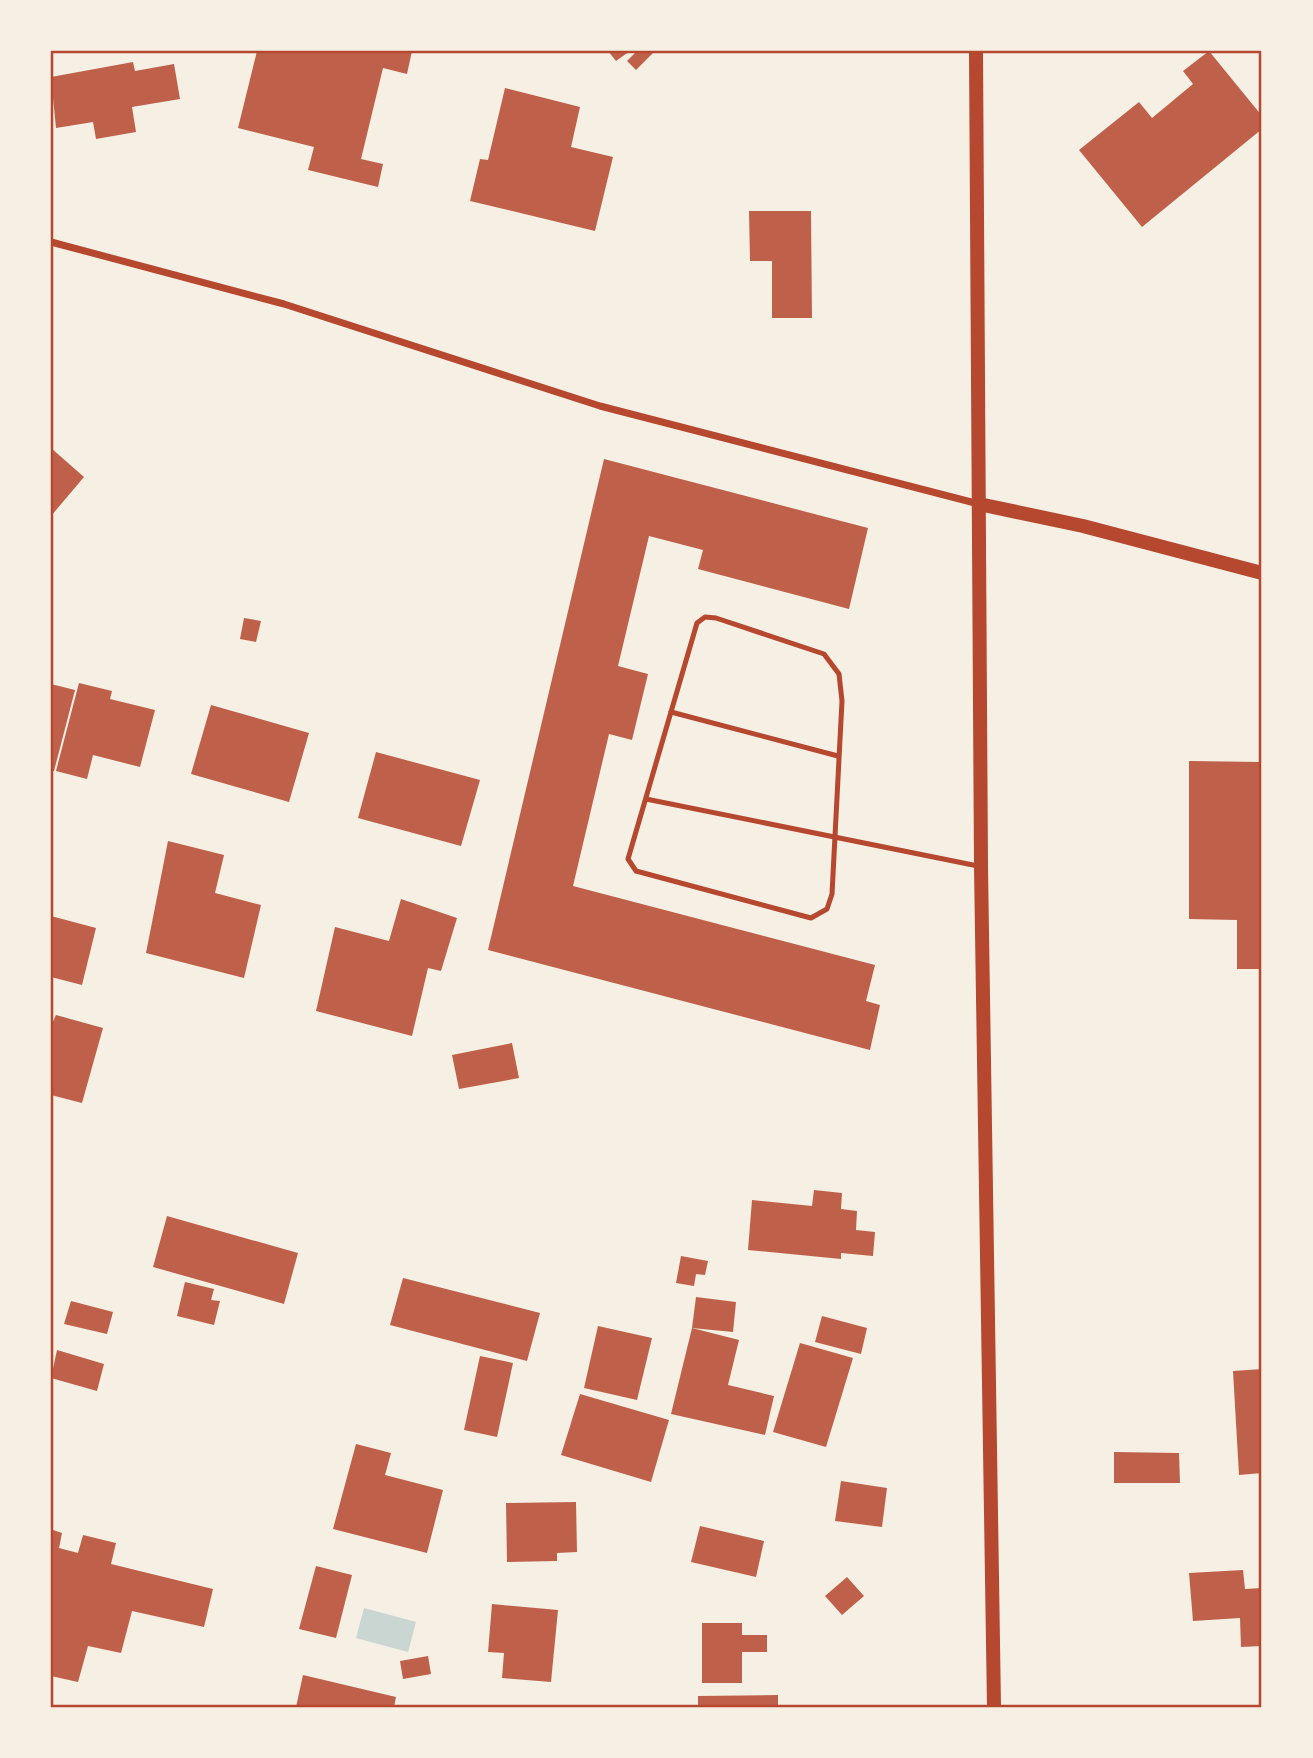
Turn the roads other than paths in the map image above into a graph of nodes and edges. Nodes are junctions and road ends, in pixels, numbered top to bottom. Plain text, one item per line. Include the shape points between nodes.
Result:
1 (976, 51) edge
2 (51, 242) edge
3 (979, 504) junction
4 (1262, 573) edge
5 (671, 712) junction
6 (838, 757) junction
7 (646, 799) junction
8 (835, 839) junction
9 (981, 867) junction
10 (994, 1707) edge

1 - 3 main road
2 - 3 street via 284,303 600,406
3 - 4 main road
3 - 9 main road
5 - 6 lane
5 - 6 lane via 697,623 705,617 716,618 824,654 833,663 842,701
5 - 7 lane
6 - 8 lane
7 - 8 lane
7 - 8 lane via 628,859 636,871 811,918 827,909 832,894
8 - 9 lane
9 - 10 main road

